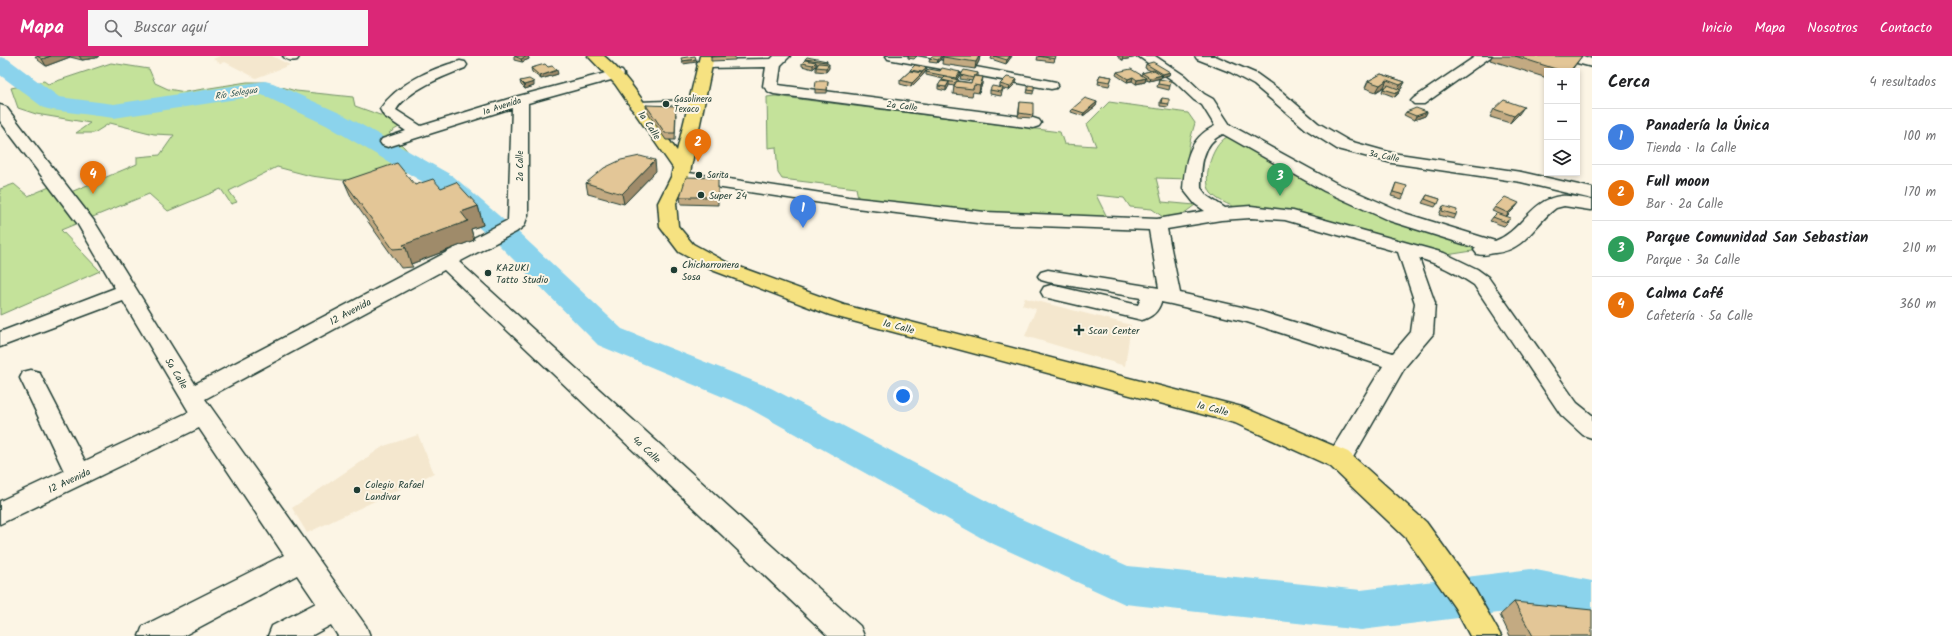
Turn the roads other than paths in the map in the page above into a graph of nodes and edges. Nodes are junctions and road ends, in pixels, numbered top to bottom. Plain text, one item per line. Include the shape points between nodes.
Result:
1 (595, 56) edge
2 (893, 56) edge
3 (1145, 56) edge
4 (1202, 56) edge
5 (1485, 56) edge
6 (1566, 56) edge
7 (705, 60) edge
8 (779, 60) edge
9 (1592, 63) edge
10 (460, 65) dead end
11 (617, 74) junction
12 (1051, 85) dead end
13 (520, 100) junction
14 (1419, 101) dead end
15 (695, 106) junction
16 (638, 107) junction
17 (0, 110) edge
18 (1033, 123) dead end
19 (1224, 128) junction
20 (420, 133) junction
21 (388, 142) dead end
22 (681, 172) junction
23 (1592, 194) edge
24 (1592, 206) edge
25 (1221, 214) junction
26 (1157, 225) junction
27 (509, 228) joint
28 (1406, 248) junction
29 (1497, 248) junction
30 (1437, 257) junction
31 (446, 261) junction
32 (1050, 284) dead end
33 (128, 291) junction
34 (1162, 295) junction
35 (0, 340) edge
36 (1397, 362) junction
37 (31, 378) dead end
38 (197, 406) junction
39 (1592, 429) edge
40 (1339, 460) junction
41 (79, 475) junction
42 (0, 513) edge
43 (302, 559) junction
44 (336, 607) junction
45 (154, 636) edge
46 (283, 636) edge
47 (355, 636) edge
48 (849, 636) edge
49 (1486, 636) edge

1 - 11 main road, 1a Calle
2 - 12 street
3 - 19 street via 1180,79 1208,102
4 - 23 street, 3a Calle via 1267,86 1325,137 1362,152 1529,178
5 - 14 street
6 - 9 street
7 - 8 street
7 - 15 main road
8 - 18 street, 2a Calle via 771,88
10 - 20 street via 431,75 405,92 388,109
11 - 13 street, 1a Avenida
11 - 16 main road, 1a Calle
13 - 20 street, 1a Avenida
13 - 27 street, 2a Calle via 519,215 517,222
15 - 16 street
15 - 22 main road
16 - 22 main road, 1a Calle
17 - 33 street, 5a Calle via 85,220
19 - 25 street via 1213,132 1199,144 1192,174 1192,189 1201,200
19 - 29 street via 1330,187 1378,209
20 - 21 street, 1a Avenida
22 - 26 street via 848,202 985,218
22 - 40 main road, 1a Calle via 667,203 669,227 686,248 719,266 837,310 1242,416
24 - 29 street via 1556,202 1518,237
25 - 26 street
25 - 28 street via 1251,212 1286,215
26 - 34 street
27 - 31 street, 12 Avenida
28 - 30 street
28 - 36 street via 1425,303 1422,334
29 - 30 street
30 - 39 street via 1481,281 1569,409
31 - 38 street, 12 Avenida
31 - 48 street, 4a Calle
32 - 34 street
33 - 35 street
33 - 38 street, 5a Calle
34 - 36 street via 1252,316
36 - 40 street
37 - 41 street
38 - 41 street, 12 Avenida
38 - 43 street, 5a Calle
40 - 49 main road, 1a Calle via 1416,530 1459,591
41 - 42 street, 12 Avenida
43 - 44 street, 5a Calle
43 - 45 street
44 - 46 street
44 - 47 street, 5a Calle

